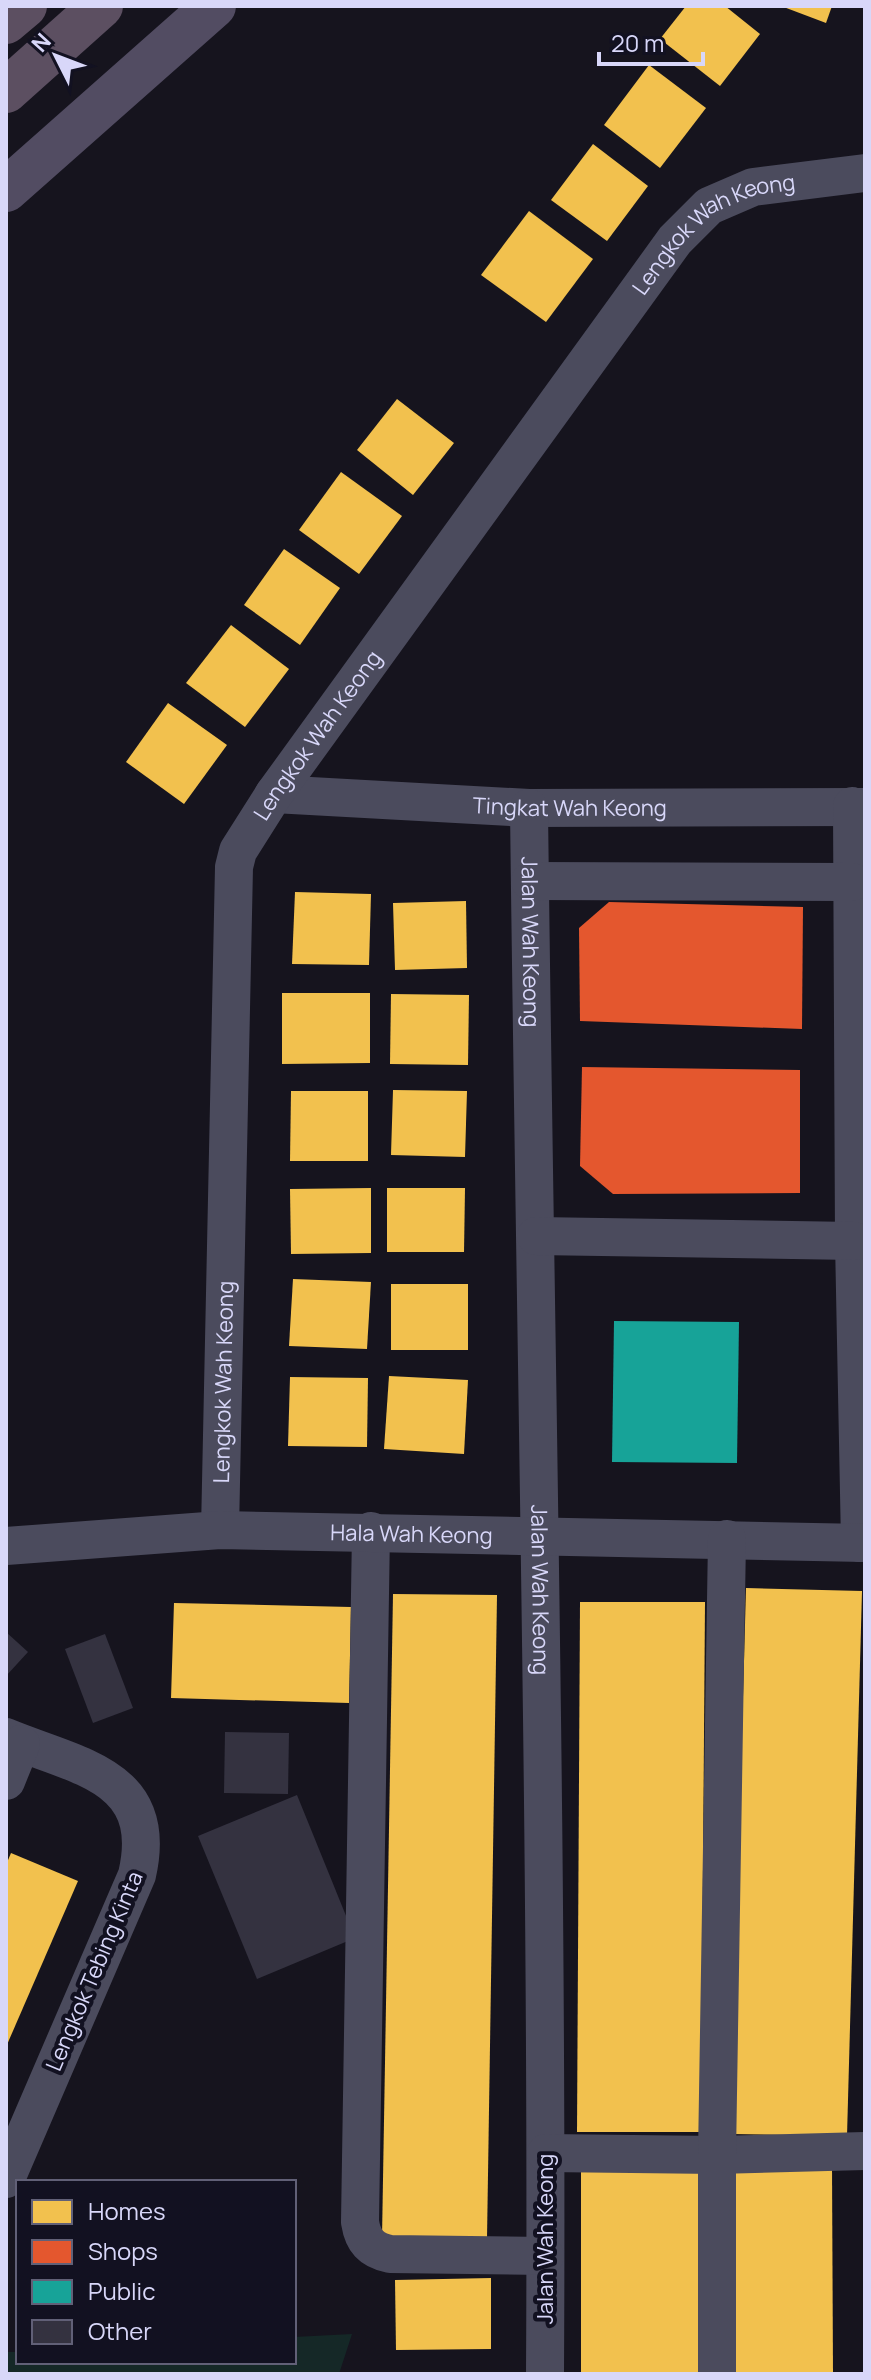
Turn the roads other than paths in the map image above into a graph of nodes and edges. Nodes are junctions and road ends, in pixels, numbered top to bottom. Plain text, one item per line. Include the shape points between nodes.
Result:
1 (25, 6) edge
2 (101, 6) edge
3 (214, 6) edge
4 (6, 22) edge
5 (6, 91) edge
6 (865, 173) edge
7 (6, 190) edge
8 (274, 794) junction
9 (859, 807) edge
10 (529, 808) junction
11 (530, 881) junction
12 (852, 882) junction
13 (536, 1236) junction
14 (854, 1241) junction
15 (220, 1530) junction
16 (371, 1531) junction
17 (541, 1535) junction
18 (727, 1539) junction
19 (863, 1543) edge
20 (6, 1546) edge
21 (14, 1741) edge
22 (6, 1781) edge
23 (865, 2151) edge
24 (546, 2153) junction
25 (717, 2155) junction
26 (6, 2179) edge
27 (545, 2256) junction
28 (545, 2374) edge
29 (717, 2374) edge

1 - 4 highway
2 - 5 highway
3 - 7 main road
6 - 8 street, Lengkok Wah Keong via 753,187 709,206 675,240
8 - 10 street, Tingkat Wah Keong
8 - 15 street, Lengkok Wah Keong via 238,851 234,867
9 - 10 street, Tingkat Wah Keong
9 - 12 street
10 - 11 street, Jalan Wah Keong
11 - 12 street
11 - 13 street, Jalan Wah Keong
12 - 14 street
13 - 14 street
13 - 17 street, Jalan Wah Keong
14 - 19 street
15 - 16 street, Hala Wah Keong
15 - 20 street, Hala Wah Keong
16 - 17 street, Hala Wah Keong
16 - 27 street via 362,2235 368,2245 390,2254
17 - 18 street, Hala Wah Keong
17 - 24 street, Jalan Wah Keong
18 - 19 street, Hala Wah Keong
18 - 25 street
21 - 22 street
21 - 26 street, Lengkok Tebing Kinta via 114,1784 131,1802 141,1825 142,1850 137,1875
23 - 25 street
24 - 25 street
24 - 27 street, Jalan Wah Keong
25 - 29 street
27 - 28 street, Jalan Wah Keong

